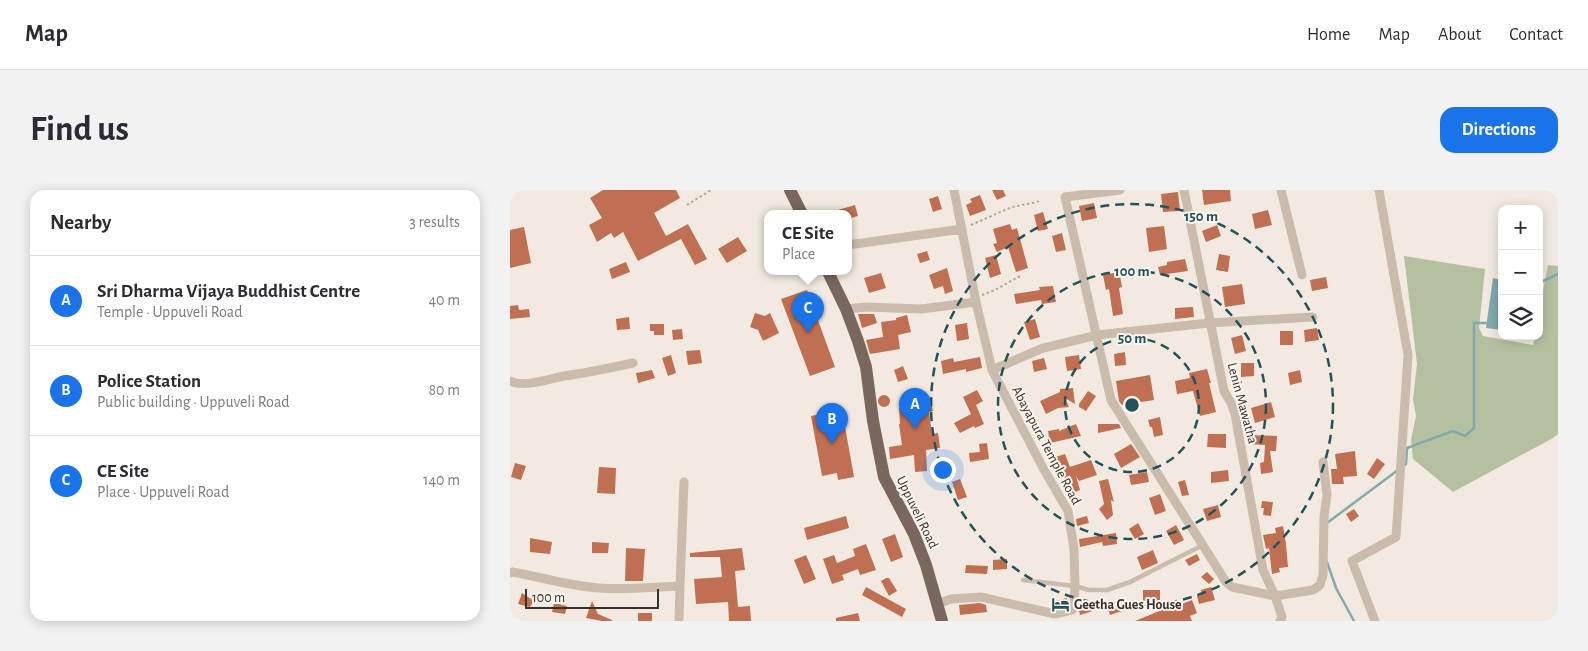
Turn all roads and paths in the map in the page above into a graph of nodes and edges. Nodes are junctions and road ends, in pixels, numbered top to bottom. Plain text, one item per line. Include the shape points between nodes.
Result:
1 (711, 190) edge
2 (790, 190) edge
3 (954, 190) edge
4 (1120, 190) edge
5 (1184, 190) edge
6 (1281, 190) edge
7 (1379, 190) edge
8 (1065, 194) edge
9 (1041, 201) dead end
10 (687, 204) dead end
11 (800, 210) edge
12 (962, 229) junction
13 (852, 244) edge
14 (829, 275) edge
15 (1302, 275) dead end
16 (1020, 276) dead end
17 (975, 300) junction
18 (846, 309) junction
19 (1313, 317) dead end
20 (1210, 322) junction
21 (1097, 335) junction
22 (633, 363) dead end
23 (992, 370) junction
24 (510, 381) edge
25 (1323, 462) dead end
26 (684, 482) dead end
27 (1202, 545) junction
28 (510, 573) edge
29 (1023, 580) dead end
30 (680, 586) junction
31 (1075, 586) junction
32 (1275, 596) junction
33 (937, 604) junction
34 (1057, 618) edge
35 (679, 621) edge
36 (942, 621) edge
37 (1280, 621) edge
38 (1375, 621) edge

1 - 10 path
2 - 11 main road
3 - 12 street, Abayapura Temple Road
4 - 8 street
5 - 20 street, Lenin Mawatha
6 - 15 street
7 - 38 street via 1408,355 1396,537 1352,561
8 - 21 street
9 - 12 path via 1012,207
12 - 13 street
12 - 17 street, Abayapura Temple Road
14 - 18 main road, Uppuveli Road
16 - 17 path
17 - 18 street via 922,308
17 - 23 street, Abayapura Temple Road
18 - 33 main road, Uppuveli Road via 866,367 884,477 914,534
19 - 20 street
20 - 21 street
20 - 32 street, Lenin Mawatha via 1224,391 1235,414 1263,570
21 - 23 street via 1043,348
21 - 27 street via 1111,400
22 - 24 street via 528,383
23 - 31 street, Abayapura Temple Road via 1068,511
25 - 32 street via 1327,495 1320,585 1313,590
26 - 30 street
27 - 31 lane via 1108,590
27 - 32 street via 1232,587
28 - 30 street via 597,588
29 - 31 lane
30 - 35 street
31 - 34 street, Abayapura Temple Road via 1074,608
32 - 37 street, Lenin Mawatha via 1282,617
33 - 34 street, Abayapura Temple Road via 951,599 981,597
33 - 36 main road, Uppuveli Road

